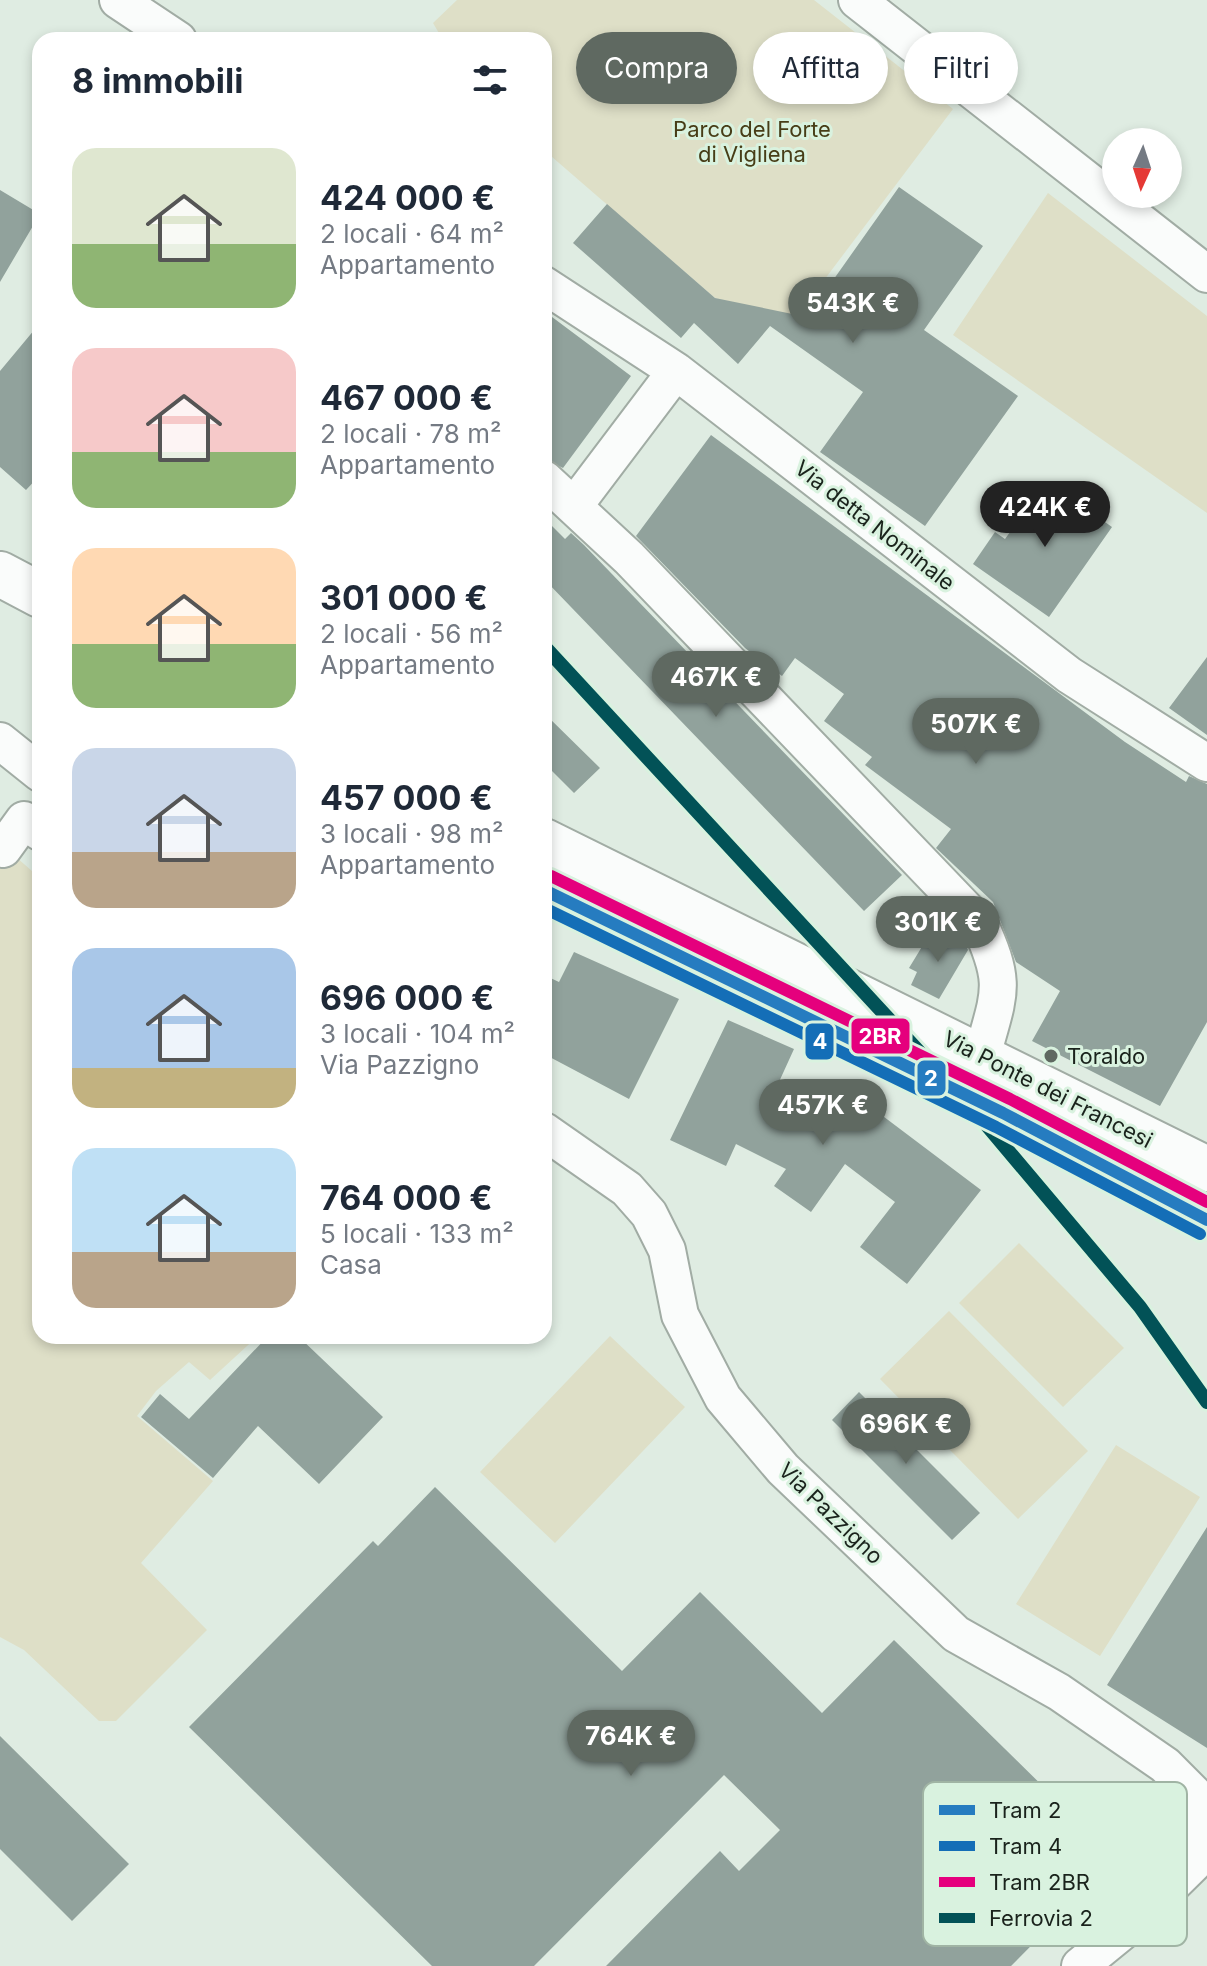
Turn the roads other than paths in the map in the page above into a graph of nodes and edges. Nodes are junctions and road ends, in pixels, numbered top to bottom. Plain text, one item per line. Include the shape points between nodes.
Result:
1 (118, 0) edge
2 (857, 0) edge
3 (166, 32) edge
4 (1207, 274) edge
5 (552, 290) edge
6 (676, 371) junction
7 (552, 486) edge
8 (574, 506) junction
9 (0, 574) edge
10 (32, 591) edge
11 (0, 741) edge
12 (1207, 763) edge
13 (32, 767) edge
14 (32, 826) edge
15 (552, 845) edge
16 (3, 849) dead end
17 (977, 1053) junction
18 (552, 1137) edge
19 (1207, 1169) edge
20 (1182, 1782) edge
21 (1187, 1787) edge
22 (1187, 1870) edge
23 (1104, 1946) edge
24 (1080, 1966) edge

1 - 3 street
2 - 4 street
5 - 6 street, Via detta Nominale
6 - 8 street
6 - 12 street, Via detta Nominale via 1069,675
7 - 8 street
8 - 17 street via 979,923 997,962 999,995
9 - 10 main road
11 - 13 street
14 - 16 street via 24,820
15 - 17 main road, Via Ponte dei Francesi
17 - 19 main road, Via Ponte dei Francesi
18 - 20 street, Via Pazzigno via 627,1189 649,1214 667,1250 680,1315 723,1398 783,1469 956,1634 1059,1692
21 - 22 street, Via Pazzigno via 1204,1822
23 - 24 street, Via Pazzigno

